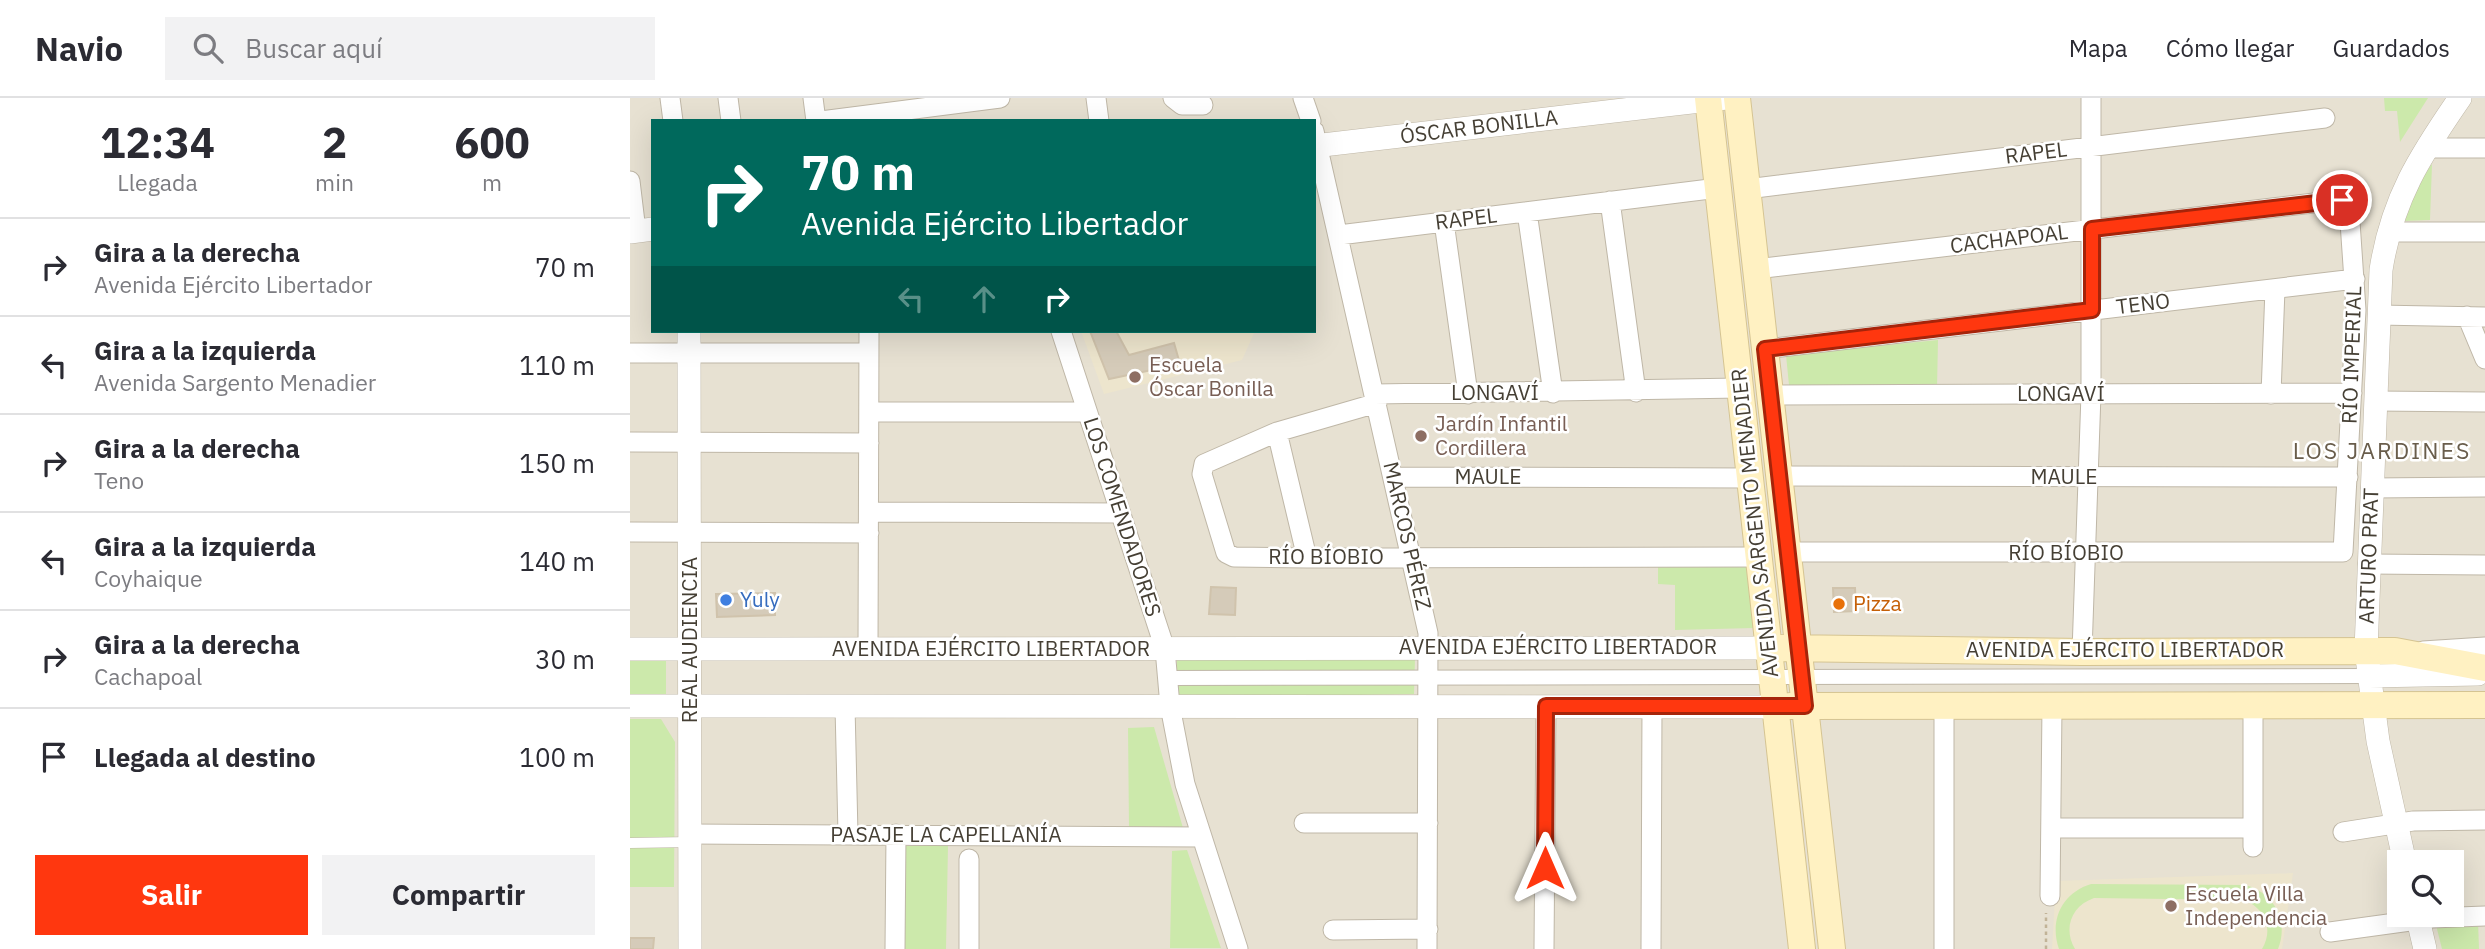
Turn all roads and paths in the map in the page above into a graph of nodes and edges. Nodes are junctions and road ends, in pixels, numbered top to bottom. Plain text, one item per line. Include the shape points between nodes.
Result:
1 (670, 98) edge
2 (728, 98) edge
3 (813, 98) edge
4 (1000, 98) edge
5 (1096, 98) edge
6 (1172, 98) edge
7 (1303, 98) edge
8 (1737, 98) edge
9 (2091, 98) edge
10 (2460, 98) edge
11 (1714, 99) edge
12 (943, 102) edge
13 (888, 105) edge
14 (1206, 108) edge
15 (2325, 118) dead end
16 (673, 119) edge
17 (731, 119) edge
18 (818, 119) edge
19 (827, 119) edge
20 (1099, 119) edge
21 (1310, 119) edge
22 (1316, 141) edge
23 (2092, 146) junction
24 (2426, 148) junction
25 (2485, 148) edge
26 (630, 181) edge
27 (1718, 188) junction
28 (1747, 189) junction
29 (1610, 201) junction
30 (2346, 201) joint
31 (1527, 212) junction
32 (1444, 222) junction
33 (2092, 229) junction
34 (640, 231) edge
35 (2388, 232) junction
36 (2485, 232) edge
37 (1339, 235) junction
38 (1756, 269) junction
39 (2355, 279) junction
40 (2275, 289) junction
41 (2092, 310) junction
42 (2378, 315) junction
43 (2476, 316) edge
44 (869, 333) edge
45 (1061, 333) edge
46 (689, 342) edge
47 (1765, 349) junction
48 (630, 353) edge
49 (869, 353) junction
50 (2485, 359) edge
51 (1740, 388) junction
52 (1636, 392) junction
53 (1553, 393) junction
54 (2352, 393) junction
55 (1468, 394) junction
56 (2091, 394) junction
57 (2271, 394) junction
58 (1770, 395) junction
59 (1376, 399) junction
60 (2375, 401) junction
61 (2485, 402) edge
62 (869, 412) junction
63 (1087, 412) junction
64 (1277, 432) junction
65 (630, 442) edge
66 (690, 442) junction
67 (869, 443) junction
68 (1779, 476) junction
69 (1394, 477) junction
70 (2088, 477) junction
71 (2348, 477) junction
72 (1750, 478) junction
73 (2485, 487) edge
74 (2371, 488) junction
75 (869, 512) junction
76 (1120, 513) junction
77 (630, 532) edge
78 (690, 532) junction
79 (869, 533) junction
80 (1788, 552) junction
81 (2343, 552) joint
82 (2085, 553) junction
83 (1228, 555) joint
84 (1412, 557) junction
85 (1759, 557) junction
86 (1307, 558) junction
87 (2368, 564) junction
88 (2485, 565) edge
89 (1429, 647) junction
90 (2485, 647) edge
91 (1769, 648) junction
92 (1798, 648) junction
93 (630, 649) edge
94 (690, 649) junction
95 (869, 649) junction
96 (1165, 649) junction
97 (2082, 652) junction
98 (2416, 653) junction
99 (2367, 663) junction
100 (2485, 668) edge
101 (2485, 674) edge
102 (1429, 677) junction
103 (1772, 677) junction
104 (1802, 677) junction
105 (1167, 678) junction
106 (2253, 705) junction
107 (2372, 705) junction
108 (2485, 705) edge
109 (630, 706) edge
110 (690, 706) junction
111 (845, 706) junction
112 (1170, 706) junction
113 (1429, 706) junction
114 (1546, 706) junction
115 (1652, 706) junction
116 (1805, 706) junction
117 (1944, 706) junction
118 (2052, 706) junction
119 (1776, 707) junction
120 (2485, 820) edge
121 (1304, 823) dead end
122 (1429, 823) junction
123 (2397, 825) junction
124 (2051, 828) junction
125 (2343, 832) dead end
126 (848, 834) junction
127 (897, 834) junction
128 (1202, 837) junction
129 (690, 838) junction
130 (630, 843) edge
131 (2402, 850) edge
132 (969, 859) dead end
133 (2050, 896) joint
134 (2485, 916) edge
135 (2464, 917) edge
136 (2387, 923) edge
137 (2420, 927) edge
138 (1333, 930) dead end
139 (2330, 932) dead end
140 (1427, 939) edge
141 (690, 949) edge
142 (895, 949) edge
143 (969, 949) edge
144 (1238, 949) edge
145 (1544, 949) edge
146 (1651, 949) edge
147 (1802, 949) edge
148 (1832, 949) edge
149 (1944, 949) edge
150 (2046, 949) edge
151 (2425, 949) edge

1 - 16 street
2 - 17 street
3 - 18 street
4 - 12 street
5 - 20 street
6 - 14 street via 1182,105
7 - 21 street
8 - 28 main road, AVENIDA SARGENTO MENADIER
9 - 23 street
10 - 24 street, ARTURO PRAT
11 - 22 street, ÓSCAR BONILLA
11 - 27 main road, AVENIDA SARGENTO MENADIER
12 - 13 street
13 - 19 street
15 - 23 street, RAPEL
22 - 37 street, MARCOS PÉREZ
23 - 28 street, RAPEL
23 - 33 street
24 - 25 street
24 - 35 street, ARTURO PRAT via 2407,179
26 - 34 street
27 - 29 street, RAPEL
27 - 51 main road, AVENIDA SARGENTO MENADIER
28 - 38 main road, AVENIDA SARGENTO MENADIER
29 - 31 street, RAPEL
29 - 52 street
30 - 33 street, CACHAPOAL
30 - 39 street, RÍO IMPERIAL
31 - 32 street, RAPEL
31 - 53 street
32 - 37 street, RAPEL
32 - 55 street
33 - 38 street, CACHAPOAL
33 - 41 street
35 - 36 street
35 - 42 street, ARTURO PRAT
37 - 59 street, MARCOS PÉREZ
38 - 47 main road, AVENIDA SARGENTO MENADIER
39 - 40 street, TENO
39 - 54 street, RÍO IMPERIAL
40 - 41 street, TENO
40 - 57 street
41 - 47 street, TENO
41 - 56 street
42 - 43 street
42 - 60 street, ARTURO PRAT
43 - 50 street
44 - 49 street
45 - 63 street, LOS COMENDADORES
46 - 48 street
46 - 49 street
46 - 66 street, REAL AUDIENCIA
47 - 58 main road, AVENIDA SARGENTO MENADIER
49 - 62 street
51 - 52 street, LONGAVÍ
51 - 72 main road, AVENIDA SARGENTO MENADIER
52 - 53 street, LONGAVÍ
53 - 55 street, LONGAVÍ
54 - 57 street, LONGAVÍ
54 - 71 street, RÍO IMPERIAL
55 - 59 street, LONGAVÍ
56 - 57 street, LONGAVÍ
56 - 58 street, LONGAVÍ
56 - 70 street
58 - 68 main road, AVENIDA SARGENTO MENADIER
59 - 64 street, LONGAVÍ
59 - 69 street, MARCOS PÉREZ
60 - 61 street
60 - 74 street, ARTURO PRAT
62 - 63 street
62 - 67 street
63 - 76 street, LOS COMENDADORES
64 - 83 street, LONGAVÍ via 1202,467
64 - 86 street
65 - 66 street
66 - 67 street
66 - 78 street, REAL AUDIENCIA
67 - 75 street
68 - 70 street, MAULE
68 - 80 main road, AVENIDA SARGENTO MENADIER
69 - 72 street, MAULE
69 - 84 street, MARCOS PÉREZ
70 - 71 street, MAULE
70 - 82 street
71 - 81 street, RÍO IMPERIAL
72 - 85 main road, AVENIDA SARGENTO MENADIER
73 - 74 street
74 - 87 street, ARTURO PRAT
75 - 76 street
75 - 79 street
76 - 96 street, LOS COMENDADORES
77 - 78 street
78 - 79 street
78 - 94 street, REAL AUDIENCIA
79 - 95 street
80 - 82 street, RÍO BÍOBIO
80 - 92 main road, AVENIDA SARGENTO MENADIER
81 - 82 street, RÍO BÍOBIO
82 - 97 street
83 - 86 street, RÍO BÍOBIO
84 - 85 street, RÍO BÍOBIO
84 - 86 street, RÍO BÍOBIO
84 - 89 street, MARCOS PÉREZ
85 - 91 main road, AVENIDA SARGENTO MENADIER
87 - 88 street
87 - 99 street, ARTURO PRAT
89 - 91 street, AVENIDA EJÉRCITO LIBERTADOR
89 - 96 street, AVENIDA EJÉRCITO LIBERTADOR
89 - 102 street, MARCOS PÉREZ
90 - 98 street
91 - 92 main road, AVENIDA EJÉRCITO LIBERTADOR
91 - 103 main road, AVENIDA SARGENTO MENADIER
92 - 97 main road, AVENIDA EJÉRCITO LIBERTADOR
92 - 104 main road, AVENIDA SARGENTO MENADIER
93 - 94 street, AVENIDA EJÉRCITO LIBERTADOR
94 - 95 street, AVENIDA EJÉRCITO LIBERTADOR
94 - 110 street, REAL AUDIENCIA
95 - 96 street, AVENIDA EJÉRCITO LIBERTADOR
96 - 105 street, LOS COMENDADORES
97 - 99 main road, AVENIDA EJÉRCITO LIBERTADOR
98 - 99 main road, AVENIDA EJÉRCITO LIBERTADOR
98 - 100 main road, AVENIDA EJÉRCITO LIBERTADOR
99 - 101 street, AVENIDA EJÉRCITO LIBERTADOR
99 - 104 street
99 - 107 street, ARTURO PRAT
102 - 103 street
102 - 105 street
102 - 113 street, MARCOS PÉREZ
103 - 104 street
103 - 119 main road, AVENIDA SARGENTO MENADIER
104 - 116 main road, AVENIDA SARGENTO MENADIER
105 - 112 street, LOS COMENDADORES
106 - 107 main road
106 - 118 main road
106 - 124 street via 2253,837
107 - 108 main road
107 - 123 street, ARTURO PRAT
109 - 110 street
110 - 111 street
110 - 129 street, REAL AUDIENCIA
111 - 112 street
111 - 126 street
112 - 113 street
112 - 128 street, LOS COMENDADORES via 1185,784
113 - 114 street
113 - 122 street, MARCOS PÉREZ
114 - 115 street
114 - 145 street
115 - 119 street
115 - 146 street
116 - 117 main road
116 - 119 main road
116 - 148 main road, AVENIDA SARGENTO MENADIER
117 - 118 main road
117 - 149 street
118 - 124 street
119 - 147 main road, AVENIDA SARGENTO MENADIER
120 - 123 street
121 - 122 street
122 - 140 street, MARCOS PÉREZ
123 - 125 street
123 - 131 street, ARTURO PRAT
124 - 133 street
126 - 127 street, PASAJE LA CAPELLANÍA
126 - 129 street, PASAJE LA CAPELLANÍA
127 - 128 street, PASAJE LA CAPELLANÍA
127 - 142 street
128 - 144 street, LOS COMENDADORES
129 - 130 lane
129 - 141 street, REAL AUDIENCIA
132 - 143 street
133 - 150 path
134 - 135 street
136 - 139 street
137 - 151 street
138 - 140 street

